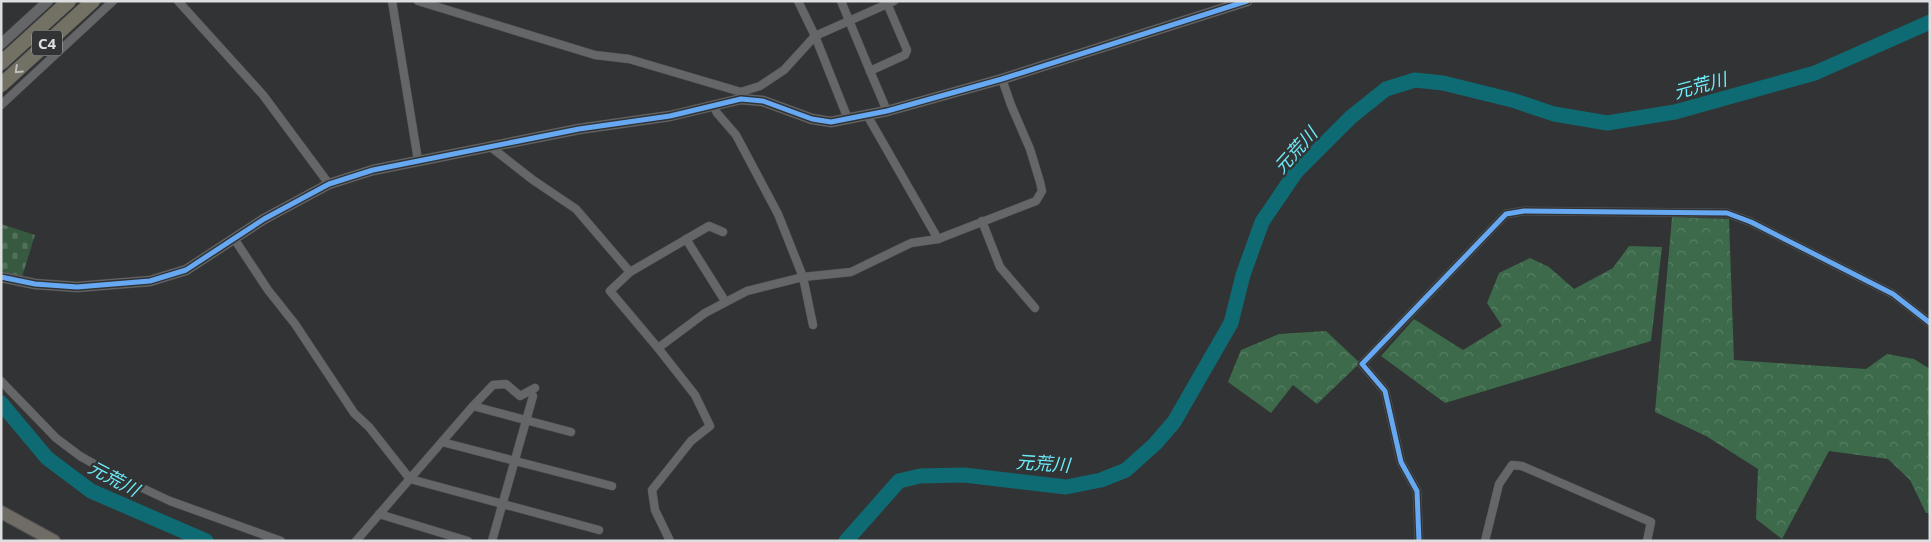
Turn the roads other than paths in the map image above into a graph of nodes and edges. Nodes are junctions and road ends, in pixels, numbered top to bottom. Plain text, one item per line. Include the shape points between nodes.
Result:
1 (48, 1) edge
2 (69, 1) edge
3 (93, 1) edge
4 (113, 1) edge
5 (178, 1) edge
6 (392, 1) edge
7 (418, 1) edge
8 (798, 1) edge
9 (841, 1) edge
10 (1247, 1) edge
11 (889, 2) edge
12 (850, 23) junction
13 (815, 36) junction
14 (1, 44) edge
15 (1, 63) edge
16 (870, 71) junction
17 (1002, 79) junction
18 (1, 85) edge
19 (741, 96) junction
20 (1, 105) edge
21 (713, 105) junction
22 (887, 111) junction
23 (867, 115) junction
24 (848, 119) junction
25 (492, 148) junction
26 (418, 160) junction
27 (329, 184) junction
28 (982, 221) junction
29 (722, 232) dead end
30 (938, 238) junction
31 (686, 239) junction
32 (235, 240) junction
33 (630, 272) junction
34 (1, 277) edge
35 (804, 277) junction
36 (725, 301) junction
37 (1035, 308) dead end
38 (1930, 323) edge
39 (813, 325) dead end
40 (658, 348) junction
41 (1, 381) edge
42 (473, 406) junction
43 (526, 420) junction
44 (571, 432) dead end
45 (442, 442) junction
46 (514, 461) junction
47 (410, 479) junction
48 (612, 486) dead end
49 (503, 504) junction
50 (1, 512) edge
51 (379, 514) junction
52 (599, 530) dead end
53 (54, 541) edge
54 (281, 541) edge
55 (356, 541) edge
56 (468, 541) edge
57 (492, 541) edge
58 (670, 541) edge
59 (1419, 541) edge
60 (1485, 541) edge
61 (1647, 541) edge

1 - 14 street
2 - 15 highway, C4
3 -> 18 highway, C4
4 - 20 street
5 - 27 street via 263,95
6 - 26 street
7 - 19 street via 586,52 629,59
8 - 13 street
9 - 12 street
10 - 17 street
11 - 12 street
11 - 16 street via 906,53
12 - 13 street
12 - 16 street
13 - 19 street via 784,70
13 - 24 street
16 - 22 street
17 - 22 street
17 - 28 street via 1030,149 1042,191 1036,201
19 - 21 street
19 - 24 street via 823,121
21 - 25 street via 670,116 579,129
21 - 35 street via 736,136 778,214
22 - 23 street
23 - 24 street
23 - 30 street
25 - 26 street
25 - 33 street via 576,209
26 - 27 street
27 - 32 street via 264,219
28 - 30 street
28 - 37 street via 1000,267
29 - 31 street via 709,226
30 - 35 street via 912,243 851,272
31 - 33 street
31 - 36 street
32 - 34 street via 186,270 150,281 78,287
32 - 47 street via 354,413
33 - 40 street via 610,291
35 - 36 street via 770,284
35 - 39 street
36 - 40 street
38 - 59 street via 1893,294 1751,222 1726,213 1514,211 1506,214 1362,364 1385,391 1401,462 1417,491
40 - 58 street via 695,395 710,426 691,441 652,490 655,510
41 - 54 street via 56,438 80,456 170,501
42 - 43 street
42 - 43 street via 493,385 506,384 520,396 534,392
42 - 45 street
43 - 44 street
43 - 46 street
45 - 46 street
45 - 47 street
46 - 48 street
46 - 49 street
47 - 49 street
47 - 51 street
49 - 52 street
49 - 57 street
50 - 53 main road
51 - 55 street
51 - 56 street
60 - 61 street via 1499,484 1512,465 1522,466 1651,522

